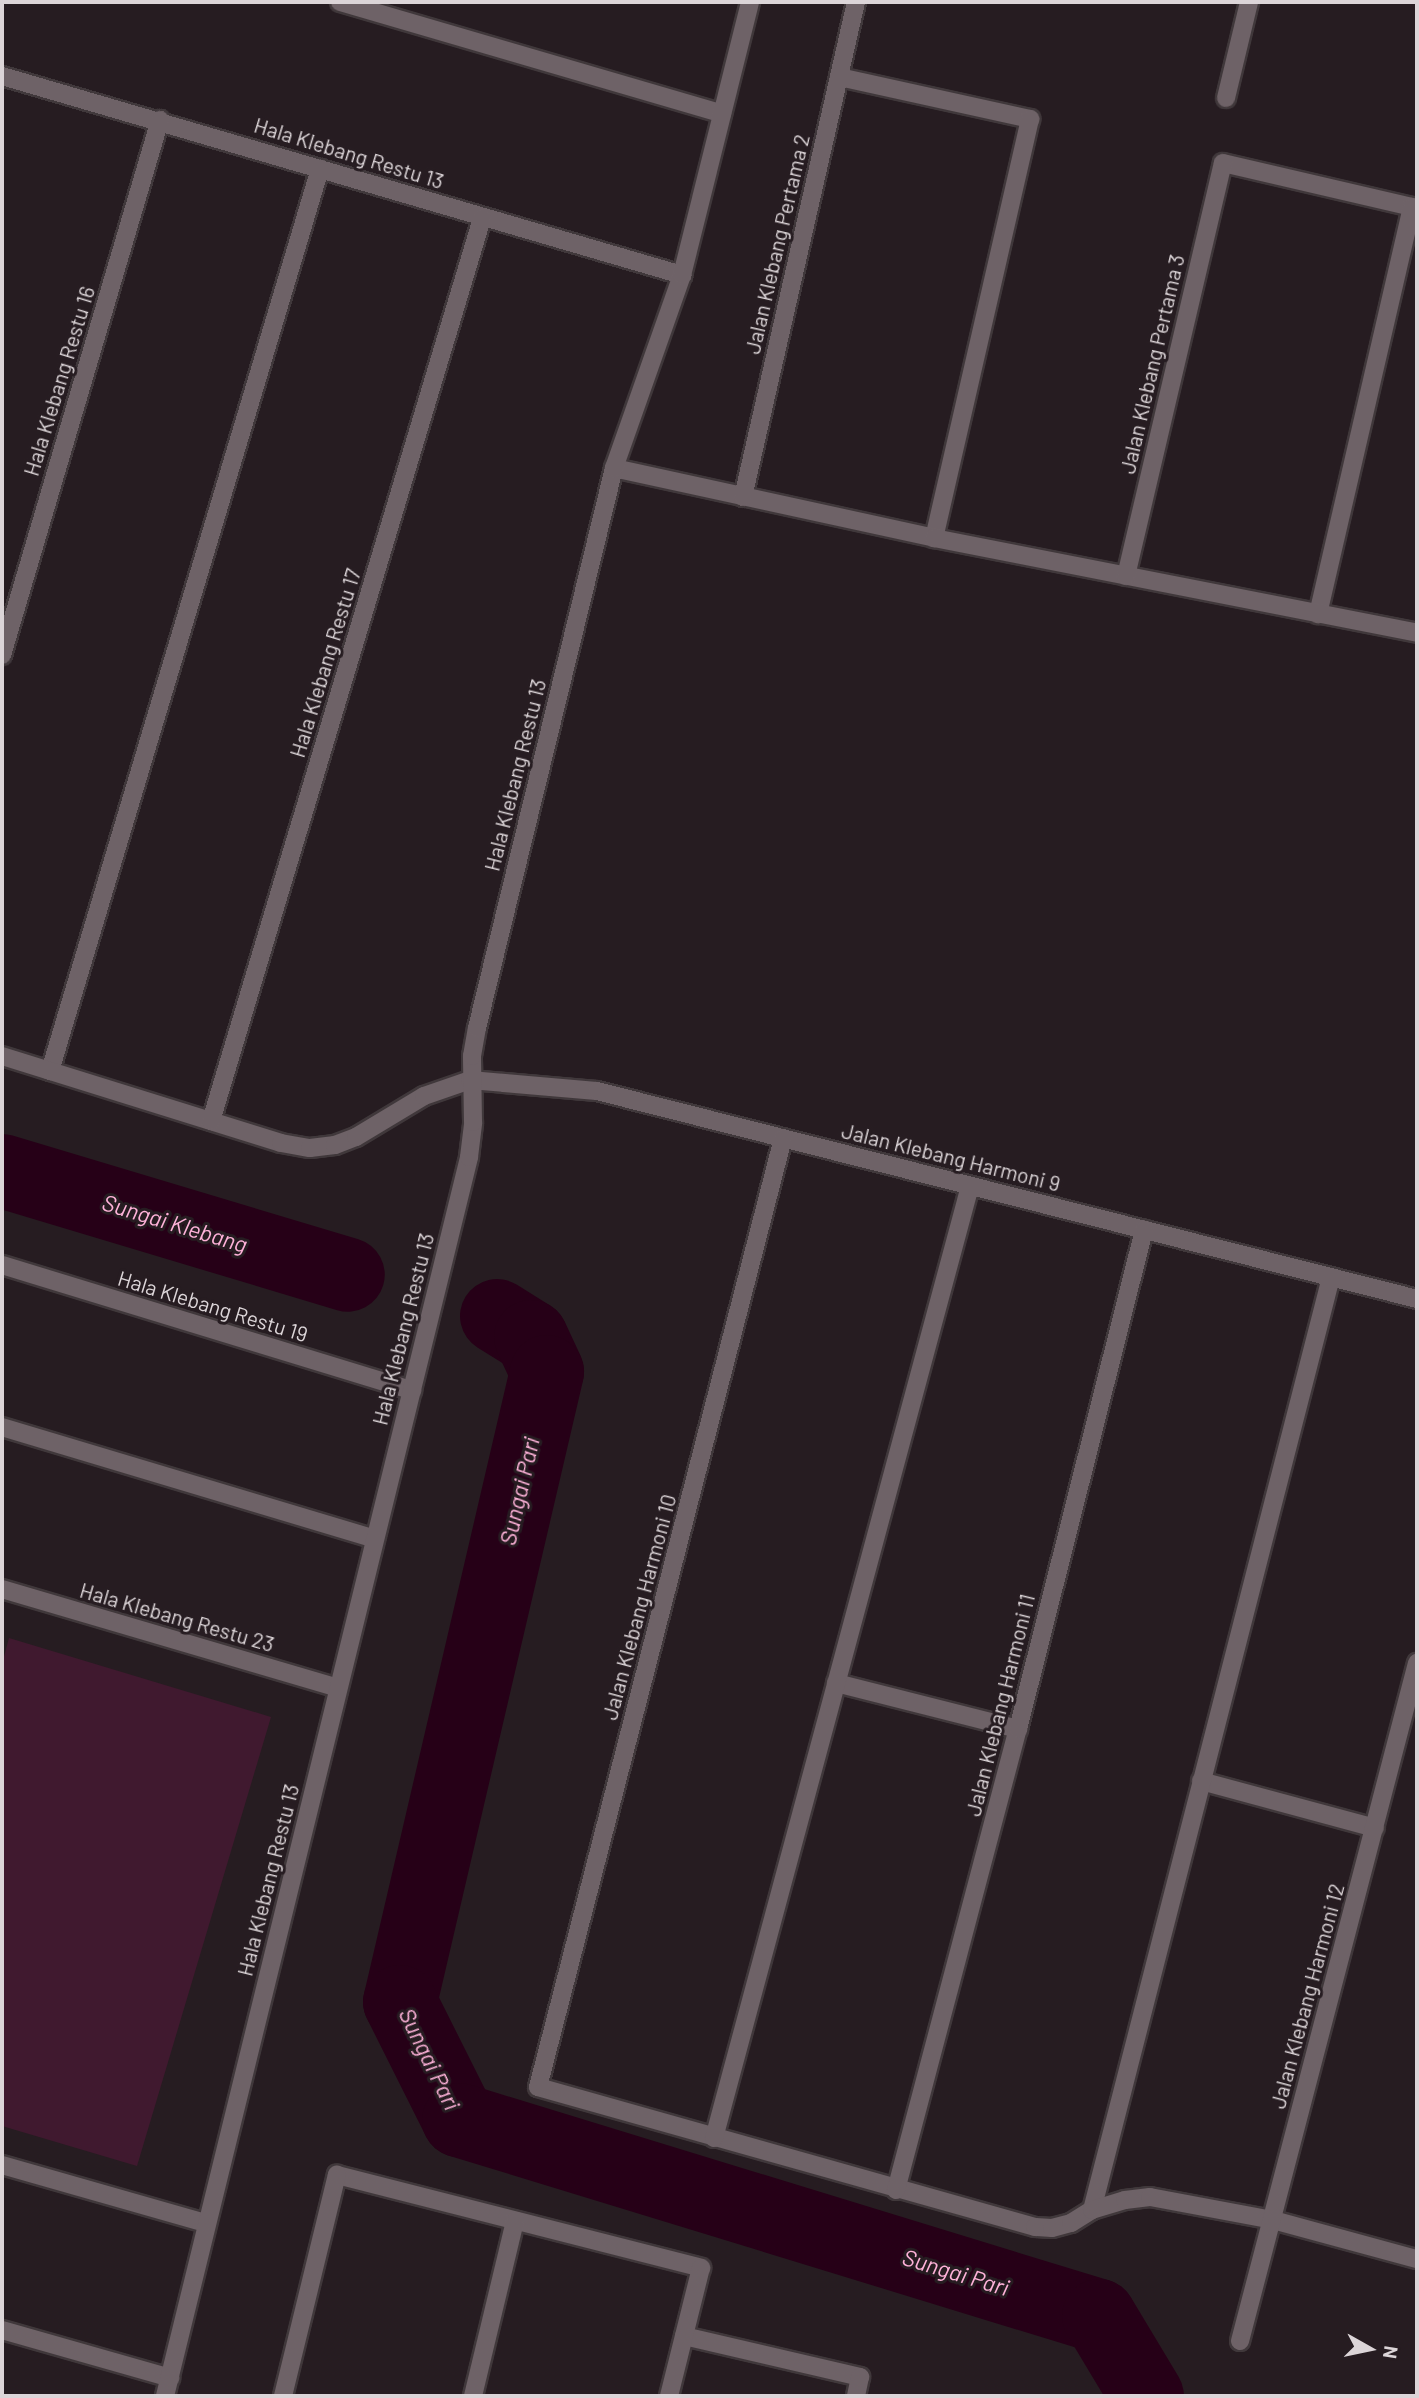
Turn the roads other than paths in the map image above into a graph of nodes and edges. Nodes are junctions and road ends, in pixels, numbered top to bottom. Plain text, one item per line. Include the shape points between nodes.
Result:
1 (340, 2) edge
2 (750, 2) edge
3 (856, 2) edge
4 (1249, 2) edge
5 (2, 76) edge
6 (839, 77) junction
7 (1226, 98) dead end
8 (722, 114) junction
9 (160, 120) junction
10 (320, 169) junction
11 (482, 218) junction
12 (682, 275) junction
13 (614, 468) junction
14 (743, 496) junction
15 (934, 538) junction
16 (1126, 576) junction
17 (1318, 614) junction
18 (1417, 634) edge
19 (2, 654) edge
20 (2, 1056) edge
21 (50, 1071) junction
22 (471, 1080) junction
23 (211, 1121) junction
24 (783, 1138) junction
25 (970, 1186) junction
26 (1144, 1230) junction
27 (2, 1265) edge
28 (1331, 1277) junction
29 (1417, 1299) edge
30 (412, 1390) junction
31 (2, 1427) edge
32 (375, 1539) junction
33 (2, 1589) edge
34 (1417, 1663) edge
35 (836, 1683) junction
36 (338, 1688) junction
37 (1018, 1729) junction
38 (1201, 1781) junction
39 (1375, 1828) junction
40 (714, 2138) junction
41 (2, 2165) edge
42 (896, 2190) junction
43 (1092, 2210) junction
44 (1273, 2220) junction
45 (515, 2221) junction
46 (206, 2223) junction
47 (1417, 2259) edge
48 (2, 2330) edge
49 (684, 2336) junction
50 (1240, 2341) dead end
51 (170, 2378) junction
52 (165, 2396) edge
53 (283, 2396) edge
54 (473, 2396) edge
55 (669, 2396) edge
56 (856, 2396) edge

1 - 8 street
2 - 8 street, Hala Klebang Restu 13
3 - 6 street, Jalan Klebang Pertama 2
4 - 7 street
5 - 9 street, Hala Klebang Restu 13
6 - 14 street, Jalan Klebang Pertama 2
6 - 15 street via 1030,119
8 - 12 street, Hala Klebang Restu 13
9 - 10 street, Hala Klebang Restu 13
9 - 19 street, Hala Klebang Restu 16
10 - 11 street, Hala Klebang Restu 13
10 - 21 street
11 - 12 street, Hala Klebang Restu 13
11 - 23 street, Hala Klebang Restu 17
12 - 13 street, Hala Klebang Restu 13
13 - 14 street
13 - 22 street, Hala Klebang Restu 13 via 477,1028
14 - 15 street
15 - 16 street
16 - 17 street
16 - 17 street, Jalan Klebang Pertama 3 via 1223,163 1412,207
17 - 18 street
20 - 21 street
21 - 23 street
22 - 23 street via 424,1096 335,1145 310,1148 281,1143
22 - 24 street, Jalan Klebang Harmoni 9 via 597,1091
22 - 30 street, Hala Klebang Restu 13 via 469,1157
24 - 25 street, Jalan Klebang Harmoni 9
24 - 40 street, Jalan Klebang Harmoni 10 via 538,2087
25 - 26 street, Jalan Klebang Harmoni 9
25 - 35 street
26 - 28 street, Jalan Klebang Harmoni 9
26 - 37 street, Jalan Klebang Harmoni 11
27 - 30 street, Hala Klebang Restu 19
28 - 29 street, Jalan Klebang Harmoni 9
28 - 38 street
30 - 32 street, Hala Klebang Restu 13
31 - 32 street
32 - 36 street, Hala Klebang Restu 13
33 - 36 street, Hala Klebang Restu 23
34 - 39 street, Jalan Klebang Harmoni 12
35 - 37 street
35 - 40 street
36 - 46 street, Hala Klebang Restu 13
37 - 42 street, Jalan Klebang Harmoni 11
38 - 39 street
38 - 43 street
39 - 44 street, Jalan Klebang Harmoni 12
40 - 42 street
41 - 46 street
42 - 43 street via 1035,2227 1071,2223
43 - 44 street via 1150,2197
44 - 47 street
44 - 50 street, Jalan Klebang Harmoni 12
45 - 49 street via 701,2268
45 - 53 street via 337,2175
45 - 54 street
46 - 51 street, Hala Klebang Restu 13
48 - 51 street
49 - 55 street
49 - 56 street via 860,2377
51 - 52 street, Hala Klebang Restu 13

